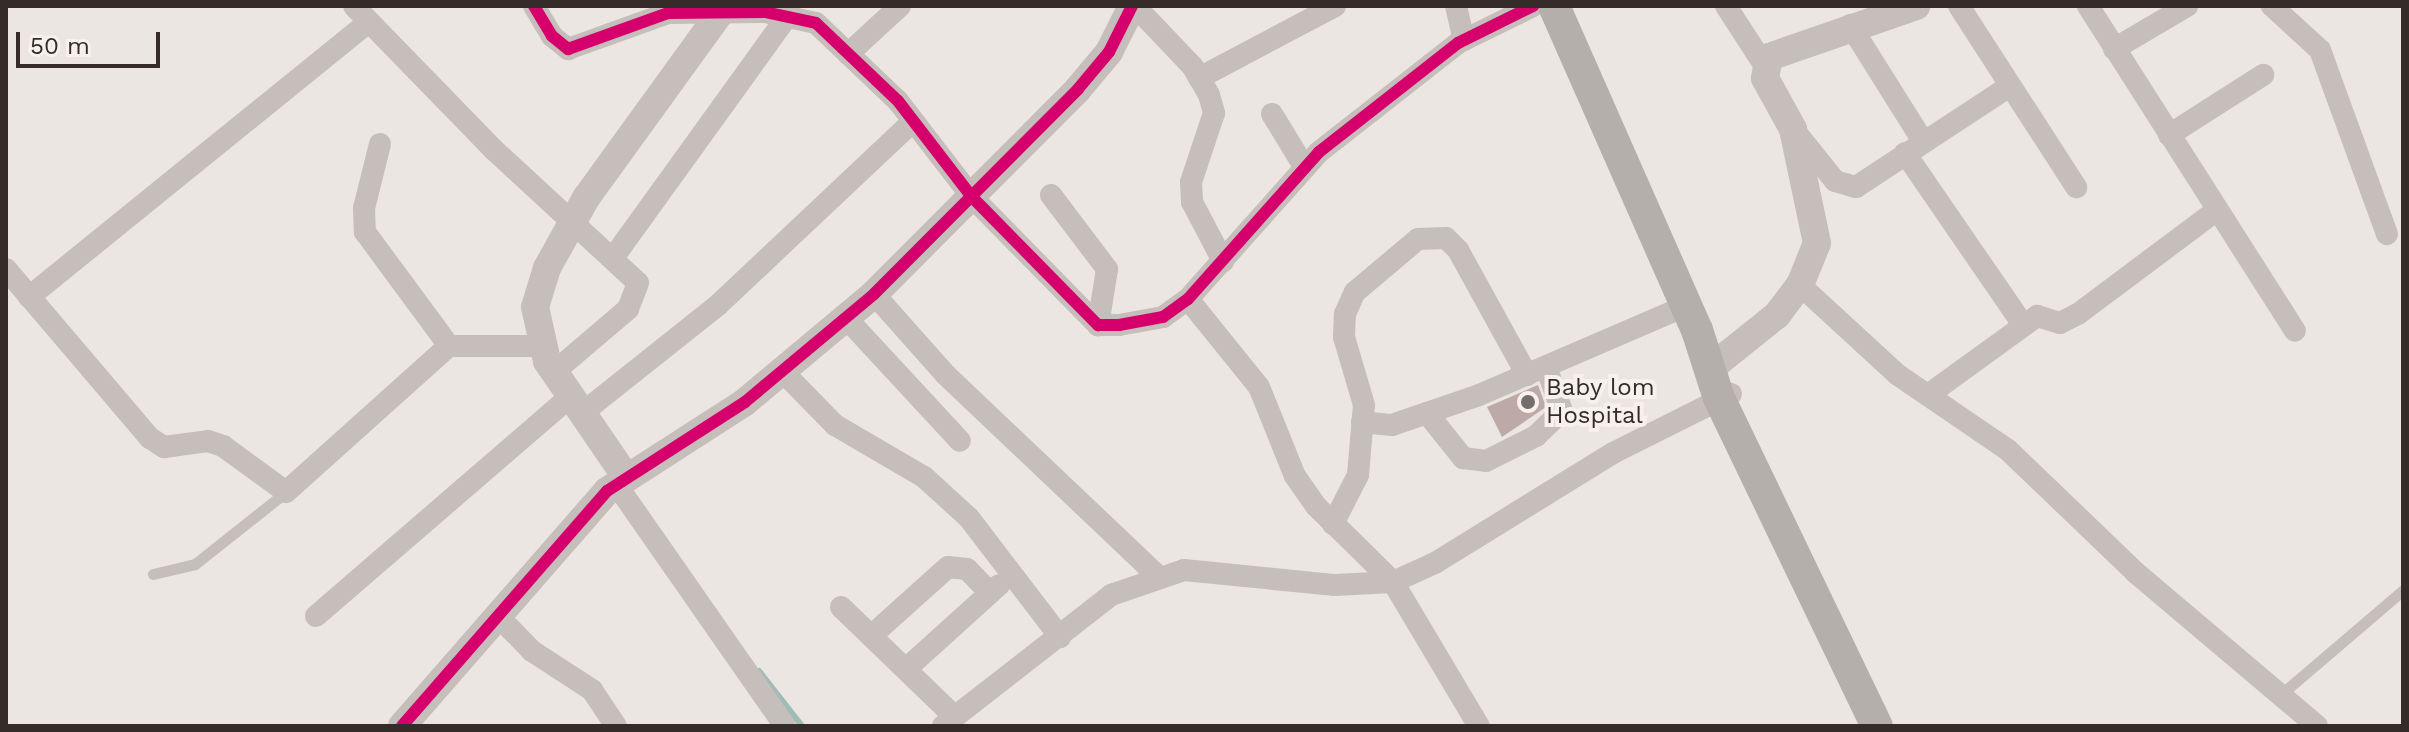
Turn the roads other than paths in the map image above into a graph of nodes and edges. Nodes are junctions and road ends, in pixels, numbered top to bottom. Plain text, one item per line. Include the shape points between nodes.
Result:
1 (534, 6) edge
2 (900, 6) edge
3 (1133, 6) edge
4 (1335, 6) edge
5 (1456, 6) edge
6 (1533, 6) edge
7 (1554, 6) edge
8 (1726, 6) edge
9 (1916, 6) edge
10 (1959, 6) edge
11 (2088, 6) edge
12 (2187, 6) edge
13 (2272, 6) edge
14 (724, 9) edge
15 (667, 10) edge
16 (361, 14) edge
17 (787, 17) junction
18 (1850, 25) junction
19 (1464, 40) junction
20 (2114, 49) junction
21 (848, 54) junction
22 (1765, 66) junction
23 (2263, 75) dead end
24 (1199, 78) junction
25 (2007, 88) junction
26 (1272, 114) dead end
27 (913, 121) junction
28 (1793, 129) junction
29 (2169, 135) junction
30 (380, 144) dead end
31 (1913, 146) junction
32 (1305, 168) junction
33 (2076, 187) dead end
34 (1051, 195) dead end
35 (972, 197) junction
36 (2217, 210) junction
37 (573, 222) junction
38 (2387, 234) dead end
39 (613, 258) junction
40 (1223, 261) junction
41 (6, 269) edge
42 (1800, 285) junction
43 (874, 294) junction
44 (29, 297) junction
45 (1188, 299) junction
46 (1686, 306) junction
47 (847, 319) junction
48 (1098, 325) junction
49 (2023, 325) junction
50 (2295, 331) dead end
51 (449, 346) junction
52 (541, 346) junction
53 (1536, 371) junction
54 (554, 372) junction
55 (784, 373) junction
56 (1720, 384) junction
57 (1928, 395) junction
58 (575, 406) junction
59 (1427, 413) junction
60 (1362, 422) junction
61 (960, 441) dead end
62 (621, 480) junction
63 (286, 492) junction
64 (1333, 524) junction
65 (1012, 573) junction
66 (153, 574) dead end
67 (1158, 576) junction
68 (1393, 582) junction
69 (2403, 590) edge
70 (990, 593) junction
71 (841, 607) dead end
72 (497, 615) junction
73 (316, 616) dead end
74 (871, 636) junction
75 (1060, 637) junction
76 (906, 669) junction
77 (2279, 696) junction
78 (949, 721) edge
79 (402, 726) edge
80 (616, 726) edge
81 (785, 726) edge
82 (1479, 726) edge
83 (1877, 726) edge
84 (1894, 726) edge
85 (2317, 726) edge

1 - 15 street via 552,36 568,49
2 - 21 street
3 - 24 street
3 - 35 street via 1109,52 1078,89
4 - 24 street
5 - 19 street
6 - 19 street
7 - 46 main road
8 - 22 street
9 - 18 street
10 - 25 street
11 - 20 street
12 - 20 street
13 - 38 street via 2325,61
14 - 15 street
14 - 17 street
14 - 37 street
16 - 37 street
16 - 44 street
17 - 21 street via 816,23
17 - 39 street
18 - 22 street via 1778,49
18 - 31 street
19 - 32 street
20 - 29 street
21 - 27 street
22 - 28 street
23 - 29 street
24 - 40 street via 1214,113 1191,182 1192,202
25 - 31 street
25 - 33 street
26 - 32 street
27 - 35 street
27 - 58 street via 718,305
28 - 31 street via 1845,189
28 - 42 street via 1817,243
29 - 36 street
30 - 51 street via 364,208 365,232
31 - 49 street
32 - 40 street
34 - 48 street via 1107,269
35 - 43 street
35 - 48 street
36 - 49 street via 2068,321 2044,316
36 - 50 street
37 - 39 street
37 - 52 street via 535,307
39 - 54 street via 638,283 637,296
40 - 45 street
41 - 44 street
42 - 56 street
42 - 57 street
43 - 47 street
43 - 67 street via 946,375
44 - 63 street via 150,438 164,447 208,441 223,446
45 - 48 street via 1144,323
45 - 64 street via 1259,387 1295,476
46 - 53 street
46 - 56 main road
47 - 55 street
47 - 61 street
49 - 57 street
51 - 52 street
51 - 63 street
52 - 54 street
53 - 59 street
53 - 59 street via 1562,411 1536,436 1486,461 1463,458
53 - 60 street via 1458,250 1446,238 1431,236 1355,292 1345,314 1344,337 1364,405
54 - 58 street
55 - 62 street
55 - 65 street via 835,425 947,497
56 - 68 street
56 - 83 main road
56 - 84 main road via 1861,673
57 - 77 street via 2008,450 2135,572
58 - 62 street
58 - 73 street
59 - 60 street via 1392,425
60 - 64 street via 1358,475
62 - 72 street
62 - 81 street
63 - 66 lane via 195,564
64 - 68 street
65 - 70 street
65 - 75 street
67 - 68 street via 1184,570 1335,585
67 - 75 street via 1111,595
68 - 82 street
69 - 77 lane
70 - 74 street via 967,569 948,567
70 - 76 street
71 - 74 street
72 - 79 street
72 - 80 street via 532,651 592,690
74 - 76 street
75 - 78 street
76 - 78 street
77 - 85 street

